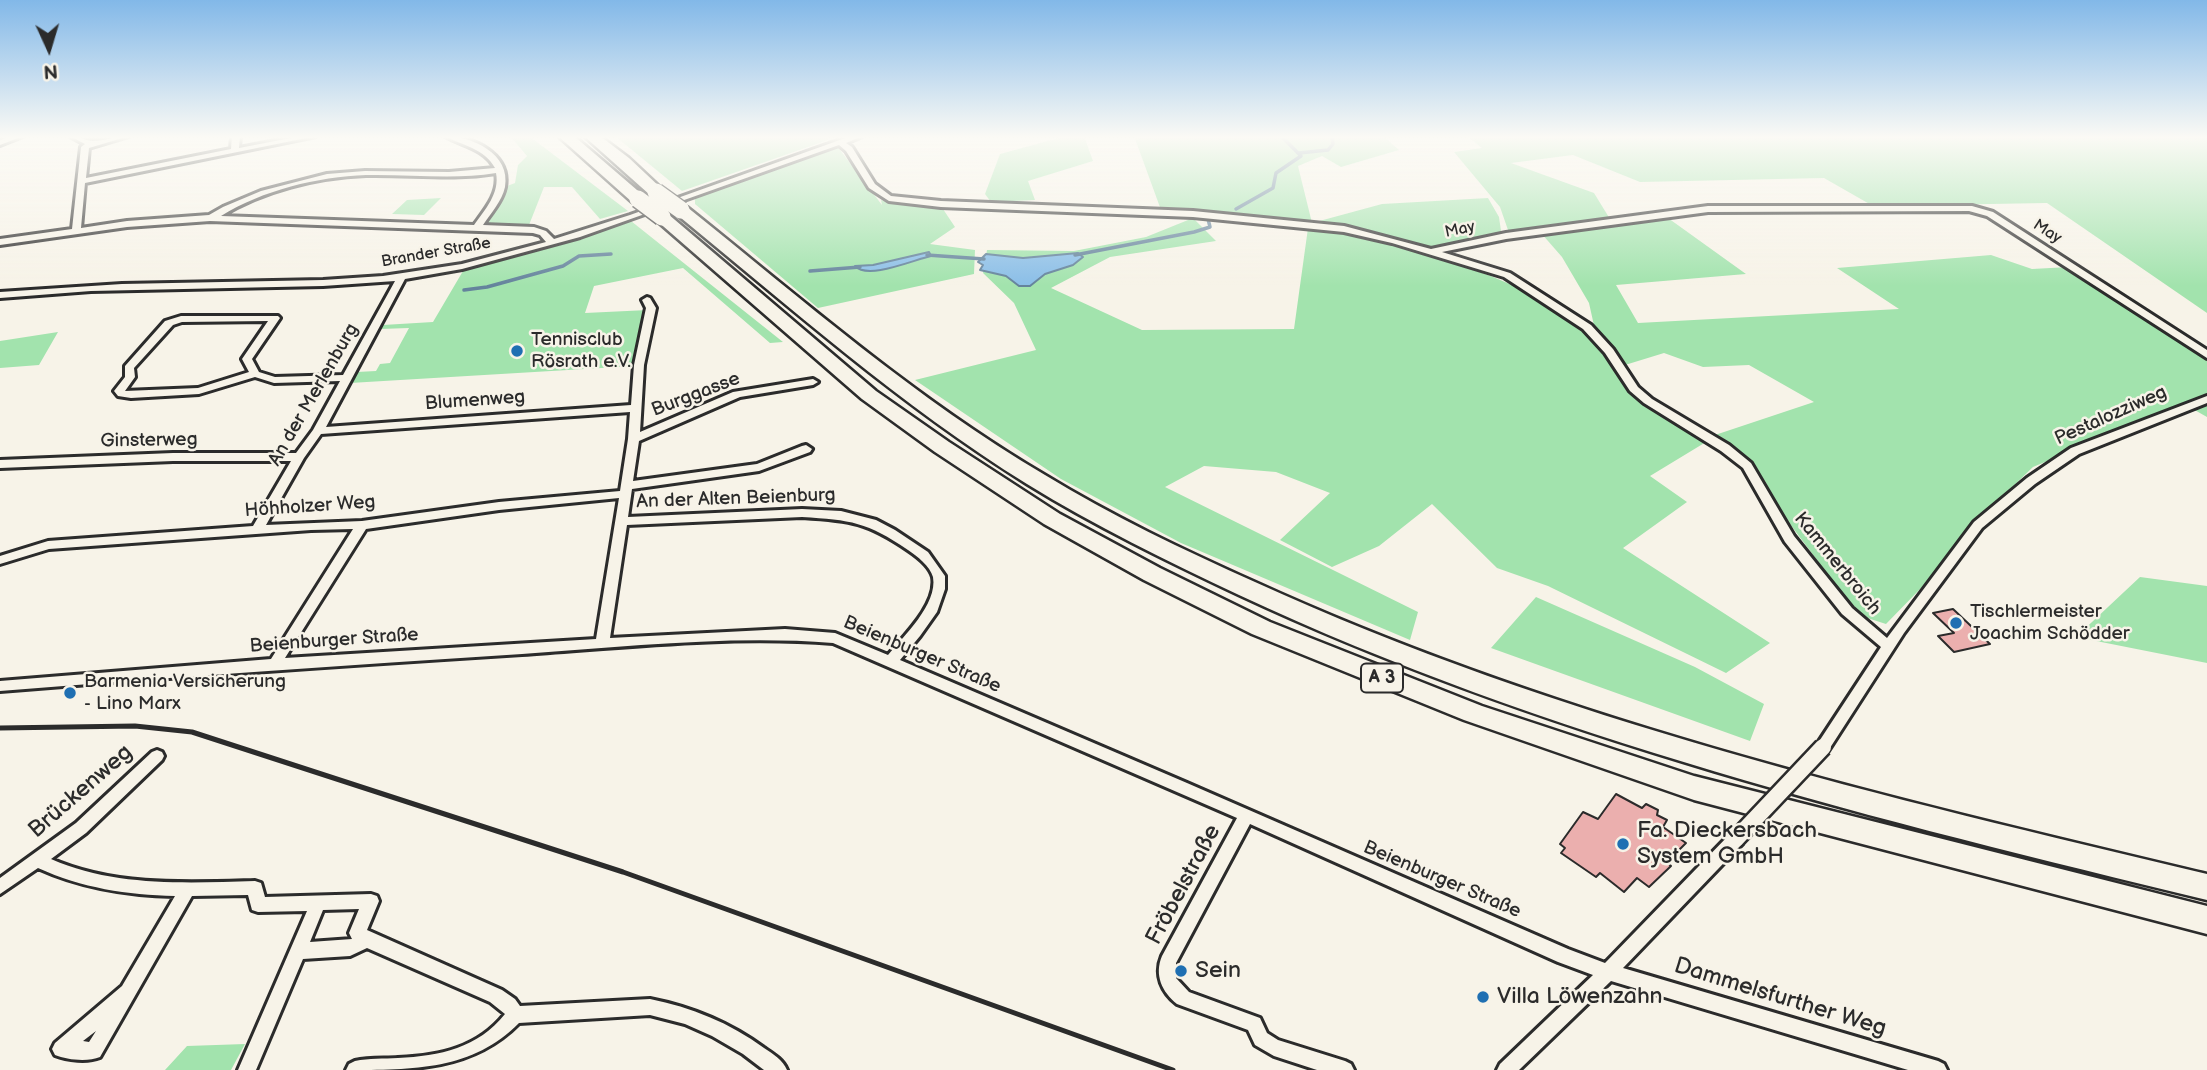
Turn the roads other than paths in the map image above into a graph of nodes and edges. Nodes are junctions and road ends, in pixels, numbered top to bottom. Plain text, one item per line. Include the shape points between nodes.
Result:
1 (82, 186) edge
2 (290, 186) edge
3 (501, 186) edge
4 (624, 186) edge
5 (650, 186) edge
6 (715, 186) edge
7 (872, 186) edge
8 (638, 198) joint
9 (671, 214) junction
10 (210, 218) junction
11 (476, 229) junction
12 (76, 231) junction
13 (0, 242) edge
14 (552, 243) junction
15 (1430, 253) junction
16 (401, 277) junction
17 (0, 295) edge
18 (647, 300) dead end
19 (2207, 355) edge
20 (255, 374) junction
21 (345, 378) junction
22 (813, 382) dead end
23 (2207, 399) edge
24 (635, 408) junction
25 (318, 431) junction
26 (634, 439) junction
27 (807, 449) dead end
28 (299, 457) junction
29 (0, 464) edge
30 (625, 490) junction
31 (622, 522) junction
32 (362, 525) junction
33 (257, 530) junction
34 (0, 560) edge
35 (602, 644) junction
36 (1888, 646) junction
37 (891, 661) junction
38 (274, 665) junction
39 (0, 686) edge
40 (1823, 747) joint
41 (157, 756) dead end
42 (1246, 816) junction
43 (36, 860) junction
44 (0, 887) edge
45 (2207, 887) edge
46 (187, 890) junction
47 (318, 903) junction
48 (258, 905) joint
49 (2207, 920) edge
50 (367, 940) junction
51 (297, 951) junction
52 (1608, 972) junction
53 (129, 991) dead end
54 (515, 1015) junction
55 (402, 1069) edge
56 (247, 1070) edge
57 (355, 1070) edge
58 (778, 1070) edge
59 (1345, 1070) edge
60 (1506, 1070) edge
61 (1938, 1070) edge

1 - 12 street
2 - 10 street via 234,204
3 - 11 street
4 - 8 highway, A 3
5 - 9 highway, A 3, bridge
6 - 14 street, Brander Straße
7 - 15 street, Kammerbroich via 889,198 941,204 1193,214 1344,229
8 - 9 highway, A 3, bridge
9 - 45 highway, A 3 via 1013,466 1280,607 1478,684 1689,755 1926,820
9 - 49 highway, A 3 via 869,395 942,447 1052,519 1261,628 1474,713 1694,788
10 - 11 street
10 - 12 street
11 - 14 street via 534,230
12 - 13 street
14 - 16 street, Brander Straße
15 - 19 street, May via 1506,236 1708,209 1969,208 1990,214
15 - 36 street, Kammerbroich via 1507,275 1587,327 1634,389 1747,466 1789,539 1847,611
16 - 17 street, Brander Straße via 108,286
16 - 21 street, An der Merlenburg
18 - 24 street, Burggasse via 651,308
20 - 20 street via 191,392 131,395 119,391 130,377 129,368 169,323 181,319 275,318 247,359
20 - 21 street via 274,380
21 - 25 street, An der Merlenburg
22 - 26 street, Burggasse via 737,394
23 - 36 street, Pestalozziweg via 2075,451 2031,481 1978,525
24 - 25 street, Blumenweg
24 - 26 street, Burggasse
25 - 28 street, An der Merlenburg
26 - 30 street, Burggasse
27 - 30 street via 759,467
28 - 29 street, Ginsterweg
28 - 33 street, An der Merlenburg
30 - 31 street, Burggasse
30 - 32 street, Höhholzer Weg
31 - 35 street, Burggasse
31 - 37 street, An der Alten Beienburg via 802,513 841,514 872,523 924,555 939,576 940,588 932,608
32 - 33 street, Höhholzer Weg
32 - 38 street
33 - 34 street, Höhholzer Weg via 48,545
35 - 37 street, Beienburger Straße via 801,633 835,638
35 - 38 street, Beienburger Straße
36 - 40 street, Pestalozziweg
37 - 42 street, Beienburger Straße
38 - 39 street, Beienburger Straße
40 - 52 street, Pestalozziweg, bridge
41 - 43 street, Brückenweg via 81,828
42 - 52 street, Beienburger Straße
42 - 59 street, Fröbelstraße via 1168,962 1168,982 1183,998 1254,1024 1261,1039 1275,1046
43 - 44 street, Brückenweg
43 - 46 street via 96,880
46 - 48 street via 254,888
46 - 53 street
47 - 48 street
47 - 50 street via 371,901 357,933
47 - 51 street
50 - 51 street via 350,948
50 - 54 street via 496,996 509,1004
51 - 56 street
52 - 60 street, Pestalozziweg
52 - 61 street, Dammelsfurther Weg
54 - 55 street via 504,1031 477,1052
54 - 58 street via 650,1007 670,1010 730,1035
55 - 57 street

